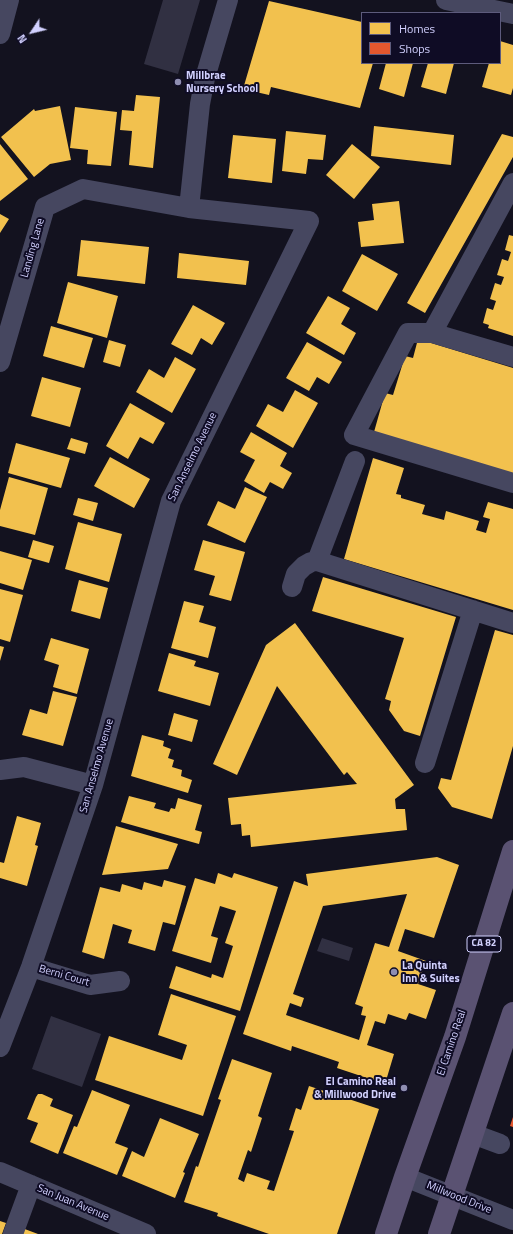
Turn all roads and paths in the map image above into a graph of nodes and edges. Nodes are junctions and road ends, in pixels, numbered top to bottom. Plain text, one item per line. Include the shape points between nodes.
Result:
1 (10, 0) edge
2 (228, 0) edge
3 (446, 0) edge
4 (513, 14) edge
5 (0, 34) edge
6 (513, 183) edge
7 (189, 208) junction
8 (432, 333) junction
9 (513, 357) edge
10 (0, 362) edge
11 (355, 461) dead end
12 (513, 483) edge
13 (317, 561) junction
14 (292, 587) dead end
15 (473, 610) junction
16 (513, 623) edge
17 (425, 763) dead end
18 (0, 770) edge
19 (93, 785) junction
20 (513, 851) edge
21 (31, 967) junction
22 (120, 981) dead end
23 (513, 1013) edge
24 (0, 1047) edge
25 (473, 1134) junction
26 (500, 1144) dead end
27 (0, 1172) edge
28 (405, 1177) junction
29 (31, 1185) junction
30 (452, 1195) junction
31 (513, 1220) edge
32 (13, 1234) edge
33 (146, 1234) edge
34 (386, 1234) edge
35 (439, 1234) edge

1 - 5 street
2 - 7 street via 200,104
3 - 4 street
6 - 8 street
7 - 10 street, Landing Lane via 83,189 45,207
7 - 19 street, San Anselmo Avenue via 309,221 171,501
8 - 9 street
8 - 12 street via 408,333 354,435
11 - 13 street
13 - 14 street via 304,566 296,574
13 - 15 street
15 - 16 street
15 - 17 street
18 - 19 street via 24,767
19 - 21 street, San Anselmo Avenue
20 - 28 main road, El Camino Real / CA 82 via 455,1037
21 - 22 street, Berni Court via 90,985
21 - 24 street, San Anselmo Avenue
23 - 25 main road
25 - 26 street
25 - 30 main road
27 - 29 street, San Juan Avenue
28 - 30 street, Millwood Drive
28 - 34 main road, El Camino Real / CA 82
29 - 32 street
29 - 33 street, San Juan Avenue
30 - 31 street, Millwood Drive
30 - 35 main road

